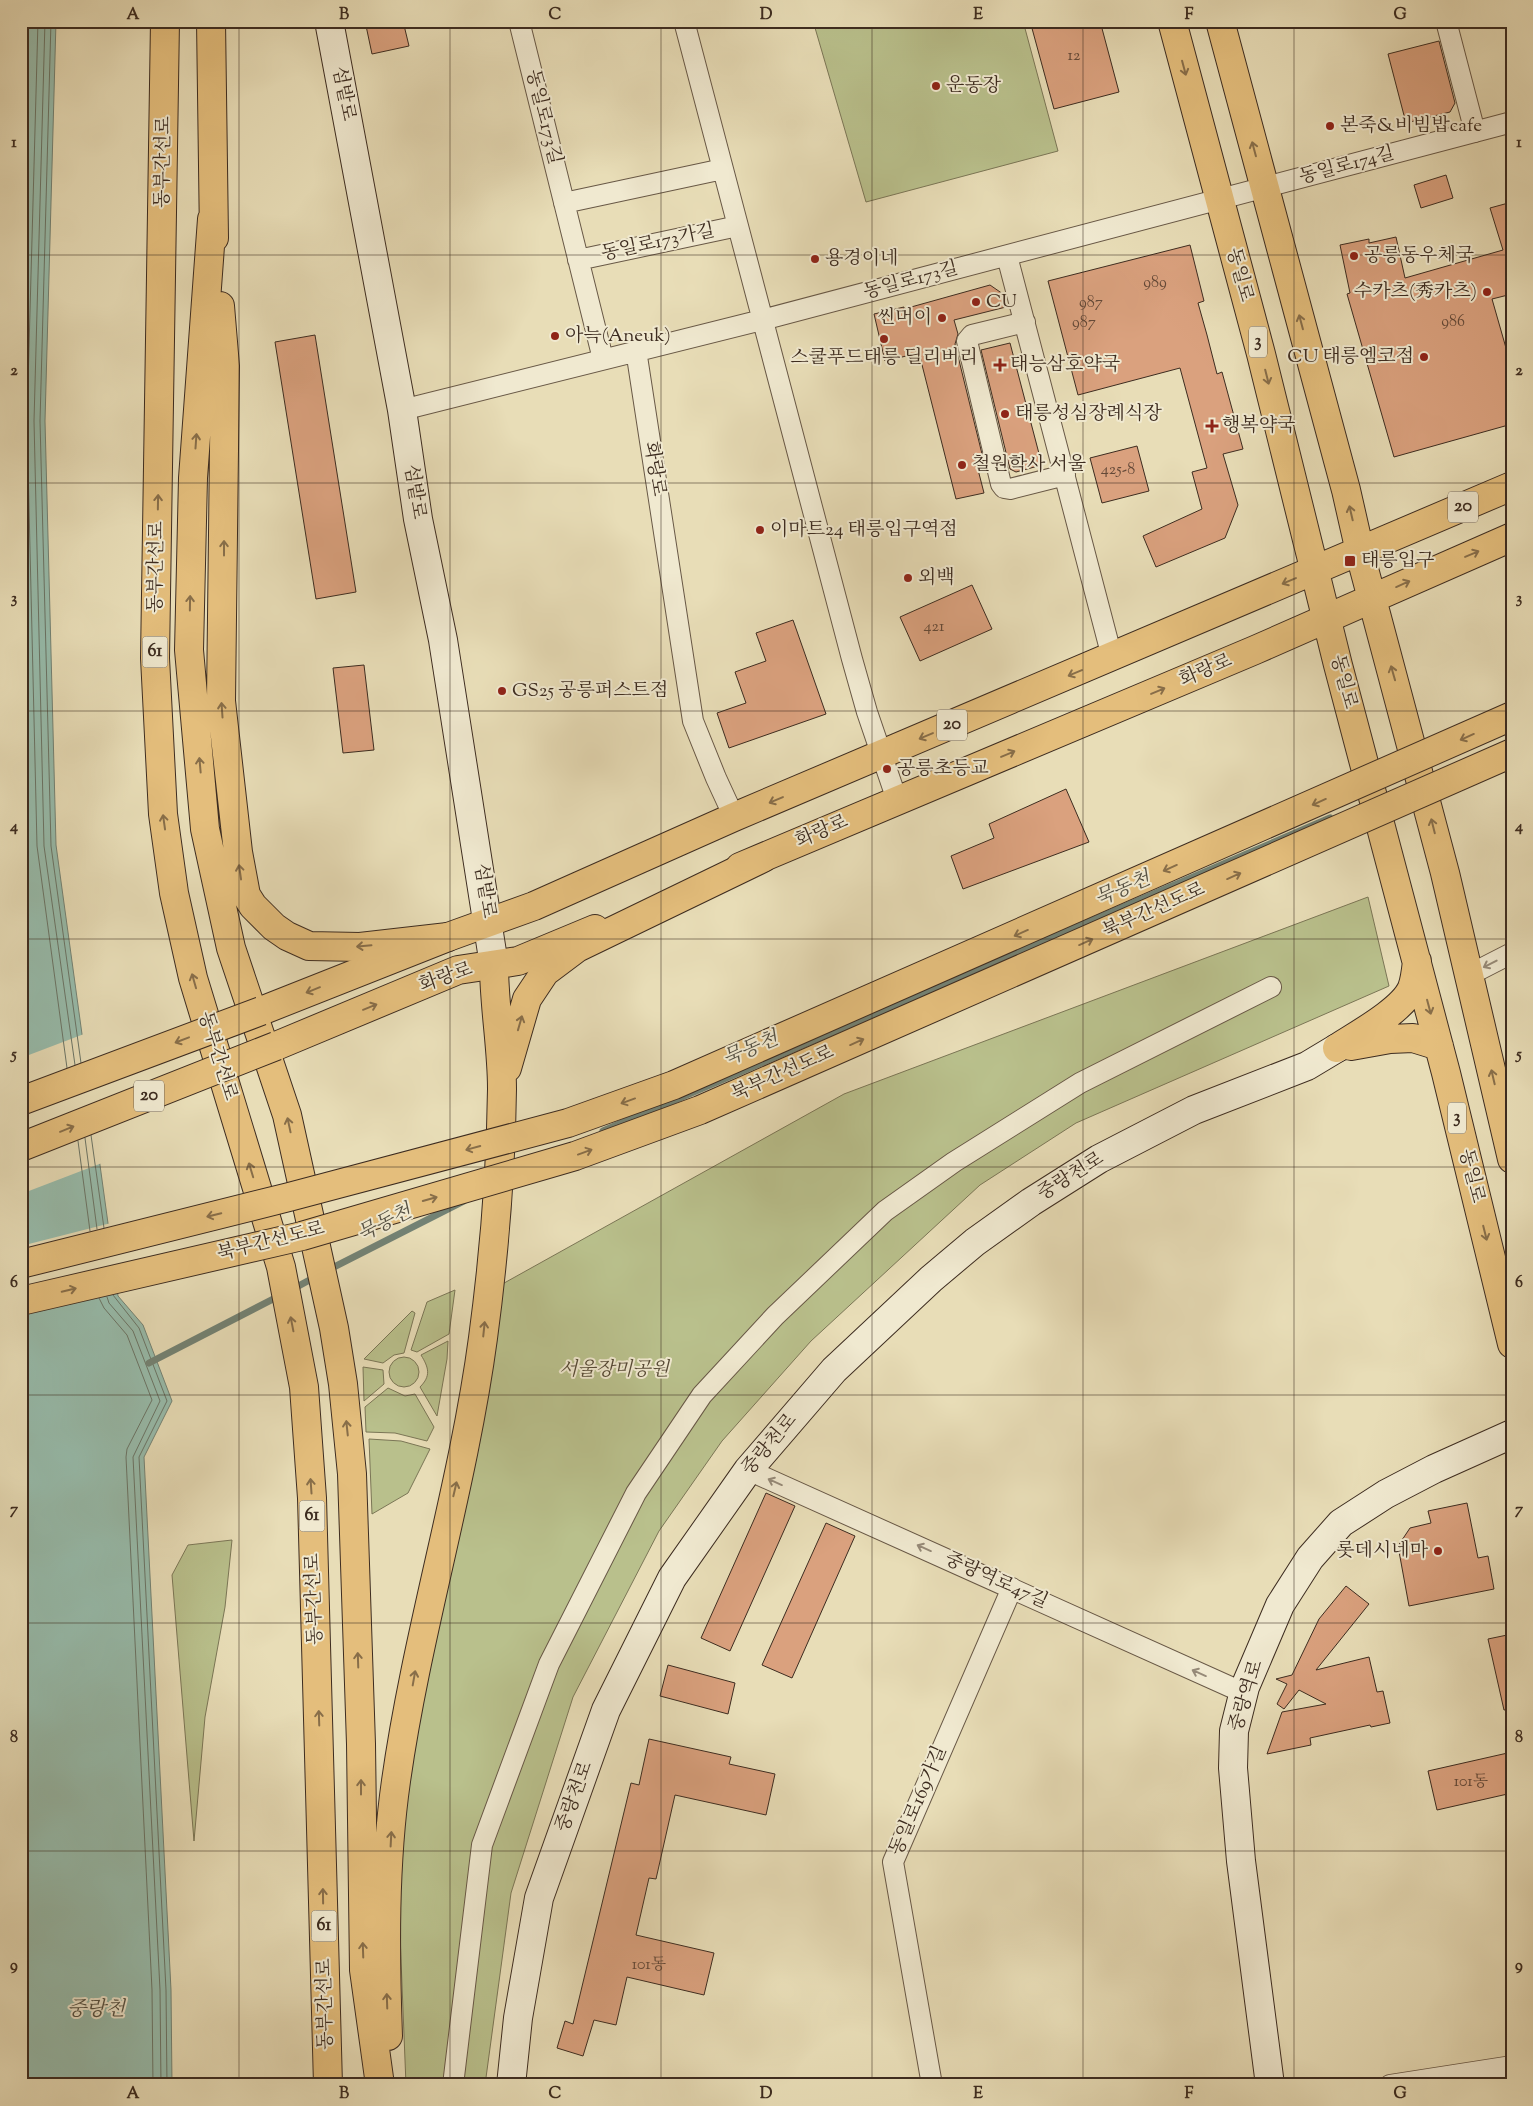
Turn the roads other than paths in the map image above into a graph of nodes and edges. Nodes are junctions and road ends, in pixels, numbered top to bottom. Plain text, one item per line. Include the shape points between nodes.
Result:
1 (164, 21) edge
2 (211, 21) edge
3 (329, 21) edge
4 (519, 21) edge
5 (684, 21) edge
6 (1172, 21) edge
7 (1220, 21) edge
8 (1446, 21) edge
9 (1512, 122) edge
10 (1475, 132) junction
11 (723, 169) junction
12 (1264, 188) junction
13 (1219, 201) junction
14 (564, 203) junction
15 (212, 219) junction
16 (738, 226) junction
17 (1007, 256) junction
18 (578, 260) junction
19 (762, 320) junction
20 (1025, 322) junction
21 (636, 350) junction
22 (603, 359) junction
23 (402, 410) junction
24 (1065, 475) junction
25 (1512, 486) edge
26 (1512, 537) edge
27 (1360, 551) junction
28 (1315, 570) junction
29 (1372, 597) junction
30 (1327, 618) junction
31 (1112, 657) junction
32 (1512, 716) edge
33 (1512, 753) edge
34 (882, 755) junction
35 (897, 800) junction
36 (734, 817) junction
37 (763, 858) junction
38 (489, 922) junction
39 (448, 937) junction
40 (1512, 953) edge
41 (1417, 961) junction
42 (494, 964) junction
43 (1469, 975) junction
44 (1271, 987) dead end
45 (1439, 1046) junction
46 (1337, 1048) junction
47 (502, 1087) junction
48 (21, 1101) edge
49 (21, 1147) edge
50 (1512, 1159) edge
51 (21, 1264) edge
52 (21, 1301) edge
53 (1512, 1344) edge
54 (1512, 1434) edge
55 (748, 1470) junction
56 (1012, 1588) junction
57 (1244, 1693) junction
58 (1512, 2066) edge
59 (328, 2085) edge
60 (380, 2085) edge
61 (390, 2085) edge
62 (453, 2085) edge
63 (511, 2085) edge
64 (932, 2085) edge
65 (1270, 2085) edge
66 (1390, 2085) edge

59 -> 1 main road, 동부간선로 / 61 via 312,1498 304,1396 281,1267 193,978 174,894 163,814 155,658
2 - 15 main road
3 - 23 main road, 섬밭로
4 - 14 street, 동일로173길
5 - 11 street, 동일로173가길
6 -> 13 main road, 동일로 / 3
12 -> 7 main road
8 - 10 street
9 - 10 street, 동일로174길
10 - 12 street, 동일로174길
11 - 14 street
11 - 16 street, 동일로173가길
12 - 13 street, 동일로174길
27 -> 12 main road
13 - 17 street, 동일로173길
13 -> 28 main road, 동일로 / 3
14 - 18 street, 동일로173길
39 -> 15 main road via 360,946 309,946 274,927 246,895 221,701 224,366
60 -> 15 main road via 364,1970 352,1474 334,1328 287,1115 231,948 205,829 189,650 193,478
16 - 18 street, 동일로173가길
16 - 19 street, 동일로173가길
17 - 19 street, 동일로173길
17 - 20 street
18 - 22 street, 동일로173길
19 - 21 street, 동일로173길
19 - 34 street via 852,659
20 - 24 street
20 - 24 street via 972,335 967,341 1001,484 1010,488
21 - 22 street, 동일로173길
21 - 36 street, 화랑로 via 693,721
22 - 23 street, 동일로173길
23 - 38 main road, 섬밭로
24 - 31 street
25 - 27 main road, 화랑로 / 20
29 -> 26 main road, 화랑로 / 20
27 - 28 main road, 화랑로 / 20
27 - 29 main road
28 - 30 main road, 동일로 / 3
28 -> 31 main road, 화랑로 / 20
29 - 30 main road, 화랑로 / 20
43 -> 29 main road, bridge
35 -> 30 main road, 화랑로 / 20
30 - 41 main road, 동일로 / 3, bridge
31 -> 34 main road, 화랑로 / 20
32 -> 51 main road, 북부간선도로, bridge via 665,1088 568,1122
52 -> 33 main road, 북부간선도로, bridge via 302,1236 575,1156 664,1124
34 - 35 street
34 -> 36 main road, 화랑로 / 20
35 - 37 main road, 화랑로 / 20
36 - 38 main road, 화랑로 / 20 via 534,906
37 - 42 main road, 화랑로 / 20 via 525,958
47 -> 37 main road via 526,999 544,972 577,948
38 - 39 main road, 화랑로 / 20
38 - 42 main road, 섬밭로
39 -> 48 main road, 화랑로 / 20, bridge
40 -> 43 street
41 -> 45 main road, 동일로 / 3
41 - 46 main road via 1412,989 1404,1000
42 - 47 main road
49 -> 42 main road, 화랑로 / 20, bridge via 458,970
50 -> 43 main road
44 - 62 street via 1080,1083 954,1162 885,1212 775,1316 702,1395 636,1493 550,1664 482,1846
45 - 46 main road via 1413,1038
45 -> 53 main road, 동일로 / 3
46 - 55 main road, 중랑천로 via 1307,1066 1194,1110 1099,1159 999,1225 931,1279 834,1370
61 -> 47 main road, bridge via 386,1967 396,1782 418,1658 469,1426 483,1338 500,1163
54 - 57 main road, 중랑역로 via 1434,1469 1341,1523 1310,1558 1280,1605
56 -> 55 street, 중랑역로47길
55 - 63 main road, 중랑천로 via 672,1578 606,1710 539,1898 518,2018
57 -> 56 street, 중랑역로47길
56 - 64 street, 동일로169가길 via 893,1862
57 - 65 main road, 중랑역로 via 1234,1731 1234,1787
58 - 66 street

